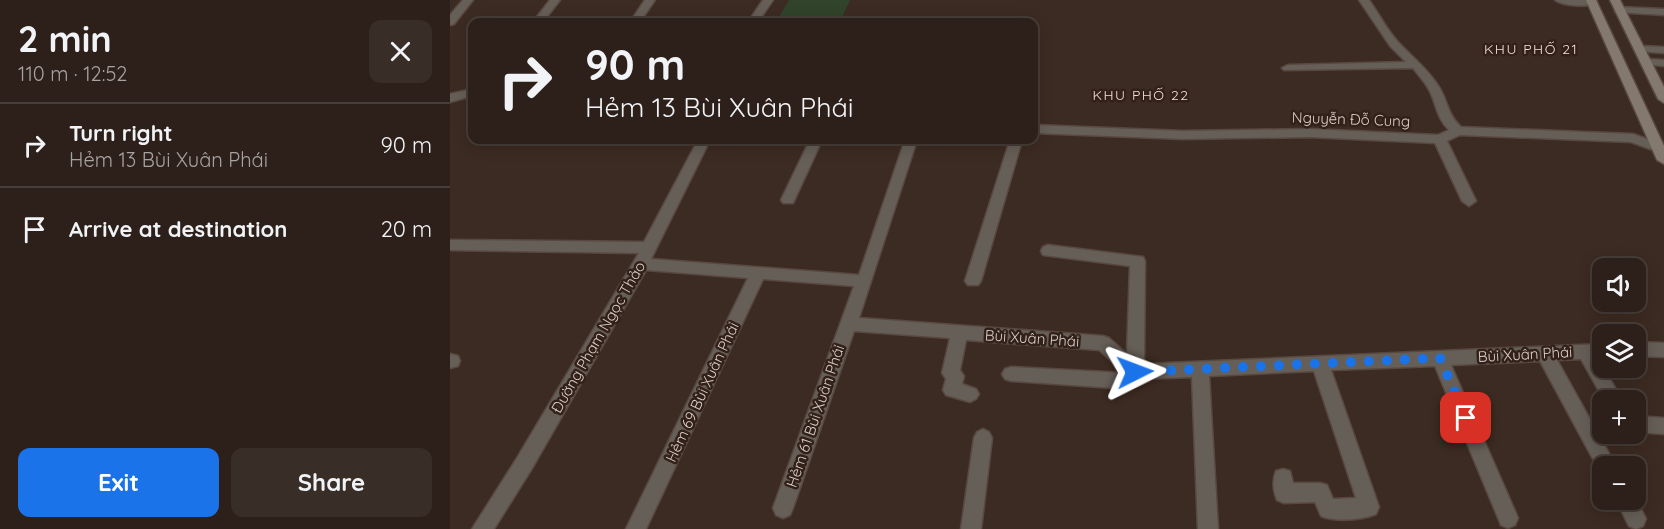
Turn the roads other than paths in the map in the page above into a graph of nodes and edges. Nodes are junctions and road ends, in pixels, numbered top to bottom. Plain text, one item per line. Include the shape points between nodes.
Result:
1 (468, 0) edge
2 (555, 0) edge
3 (650, 0) edge
4 (768, 0) edge
5 (1364, 0) edge
6 (1560, 0) edge
7 (1592, 1) edge
8 (1617, 5) edge
9 (1664, 12) edge
10 (541, 18) edge
11 (638, 18) edge
12 (756, 18) edge
13 (450, 22) edge
14 (1640, 49) junction
15 (1664, 51) edge
16 (1647, 63) junction
17 (1664, 63) edge
18 (1416, 65) junction
19 (1288, 68) dead end
20 (1661, 87) edge
21 (468, 94) edge
22 (450, 98) edge
23 (1664, 99) edge
24 (1038, 129) edge
25 (1458, 131) junction
26 (1440, 139) junction
27 (702, 144) edge
28 (814, 144) edge
29 (909, 144) edge
30 (1015, 144) edge
31 (1662, 152) edge
32 (788, 200) dead end
33 (1469, 201) dead end
34 (450, 245) edge
35 (1048, 252) dead end
36 (645, 256) junction
37 (759, 272) junction
38 (864, 281) junction
39 (974, 281) dead end
40 (848, 324) junction
41 (959, 333) junction
42 (1646, 349) edge
43 (1664, 350) edge
44 (1592, 351) edge
45 (1544, 353) junction
46 (1440, 358) junction
47 (1320, 363) junction
48 (1200, 369) junction
49 (1135, 372) junction
50 (1011, 374) dead end
51 (970, 394) dead end
52 (1646, 425) edge
53 (1664, 426) edge
54 (983, 438) dead end
55 (1601, 456) edge
56 (1283, 478) dead end
57 (783, 508) dead end
58 (1631, 510) edge
59 (1508, 518) dead end
60 (1636, 519) dead end
61 (640, 521) edge
62 (482, 529) edge
63 (971, 529) edge
64 (1208, 529) edge

1 - 13 street
2 - 10 street
3 - 11 street
4 - 12 street
5 - 18 street via 1394,44
6 - 7 street
7 - 31 main road
8 - 9 street
8 - 14 main road
14 - 15 street
14 - 16 main road
16 - 17 street
16 - 20 main road
18 - 19 street
18 - 25 street via 1435,89 1449,123
20 - 23 main road
21 - 22 street
24 - 26 street, Nguyễn Đỗ Cung
25 - 26 street, Nguyễn Đỗ Cung
25 - 31 street, Nguyễn Đỗ Cung via 1633,138
26 - 33 street
27 - 36 street, Đường Phạm Ngọc Thảo
28 - 32 street
29 - 38 street, Hẻm 61 Bùi Xuân Phái
30 - 39 street
34 - 36 street
35 - 49 street via 1138,261
36 - 37 street
36 - 62 street, Đường Phạm Ngọc Thảo
37 - 38 street
37 - 61 street, Hẻm 69 Bùi Xuân Phái
38 - 40 street, Hẻm 61 Bùi Xuân Phái
40 - 41 street, Bùi Xuân Phái
40 - 57 street, Hẻm 61 Bùi Xuân Phái
41 - 49 street, Bùi Xuân Phái via 1103,343
41 - 51 street via 951,373 955,376 952,390
42 - 43 street
44 - 45 street, Bùi Xuân Phái
45 - 46 street, Bùi Xuân Phái
45 - 55 street
46 - 47 street, Bùi Xuân Phái
46 - 59 street
47 - 48 street, Bùi Xuân Phái
47 - 56 street via 1369,507 1328,508 1320,492 1284,493
48 - 49 street, Bùi Xuân Phái
48 - 64 street
49 - 50 street via 1129,381
52 - 53 street
54 - 63 street
58 - 60 street

